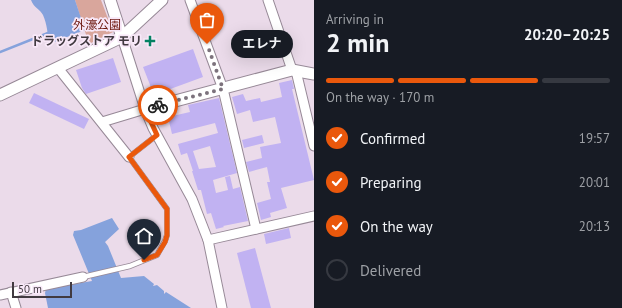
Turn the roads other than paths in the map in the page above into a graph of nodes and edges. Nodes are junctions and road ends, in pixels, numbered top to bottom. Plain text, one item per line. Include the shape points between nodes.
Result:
1 (110, 0) edge
2 (162, 0) edge
3 (190, 0) edge
4 (268, 0) edge
5 (122, 37) junction
6 (58, 68) junction
7 (294, 70) junction
8 (314, 74) edge
9 (223, 89) junction
10 (0, 95) edge
11 (145, 109) junction
12 (102, 122) junction
13 (157, 135) junction
14 (314, 146) edge
15 (129, 157) junction
16 (314, 216) edge
17 (256, 229) junction
18 (208, 240) junction
19 (83, 277) joint
20 (10, 292) junction
21 (0, 295) edge
22 (16, 308) edge
23 (222, 308) edge

1 - 5 street
2 - 5 street
3 - 9 street
4 - 7 street
5 - 6 street
5 - 11 street
6 - 10 street
6 - 12 street
7 - 8 street
7 - 9 street
7 - 14 street
9 - 11 street
9 - 17 street
11 - 12 street
11 - 13 street
12 - 15 street
13 - 15 lane
13 - 18 street via 192,199
15 - 19 lane via 167,209 165,242 157,255 123,268
16 - 17 street
17 - 18 street
18 - 23 street
19 - 20 street
20 - 21 street
20 - 22 street

